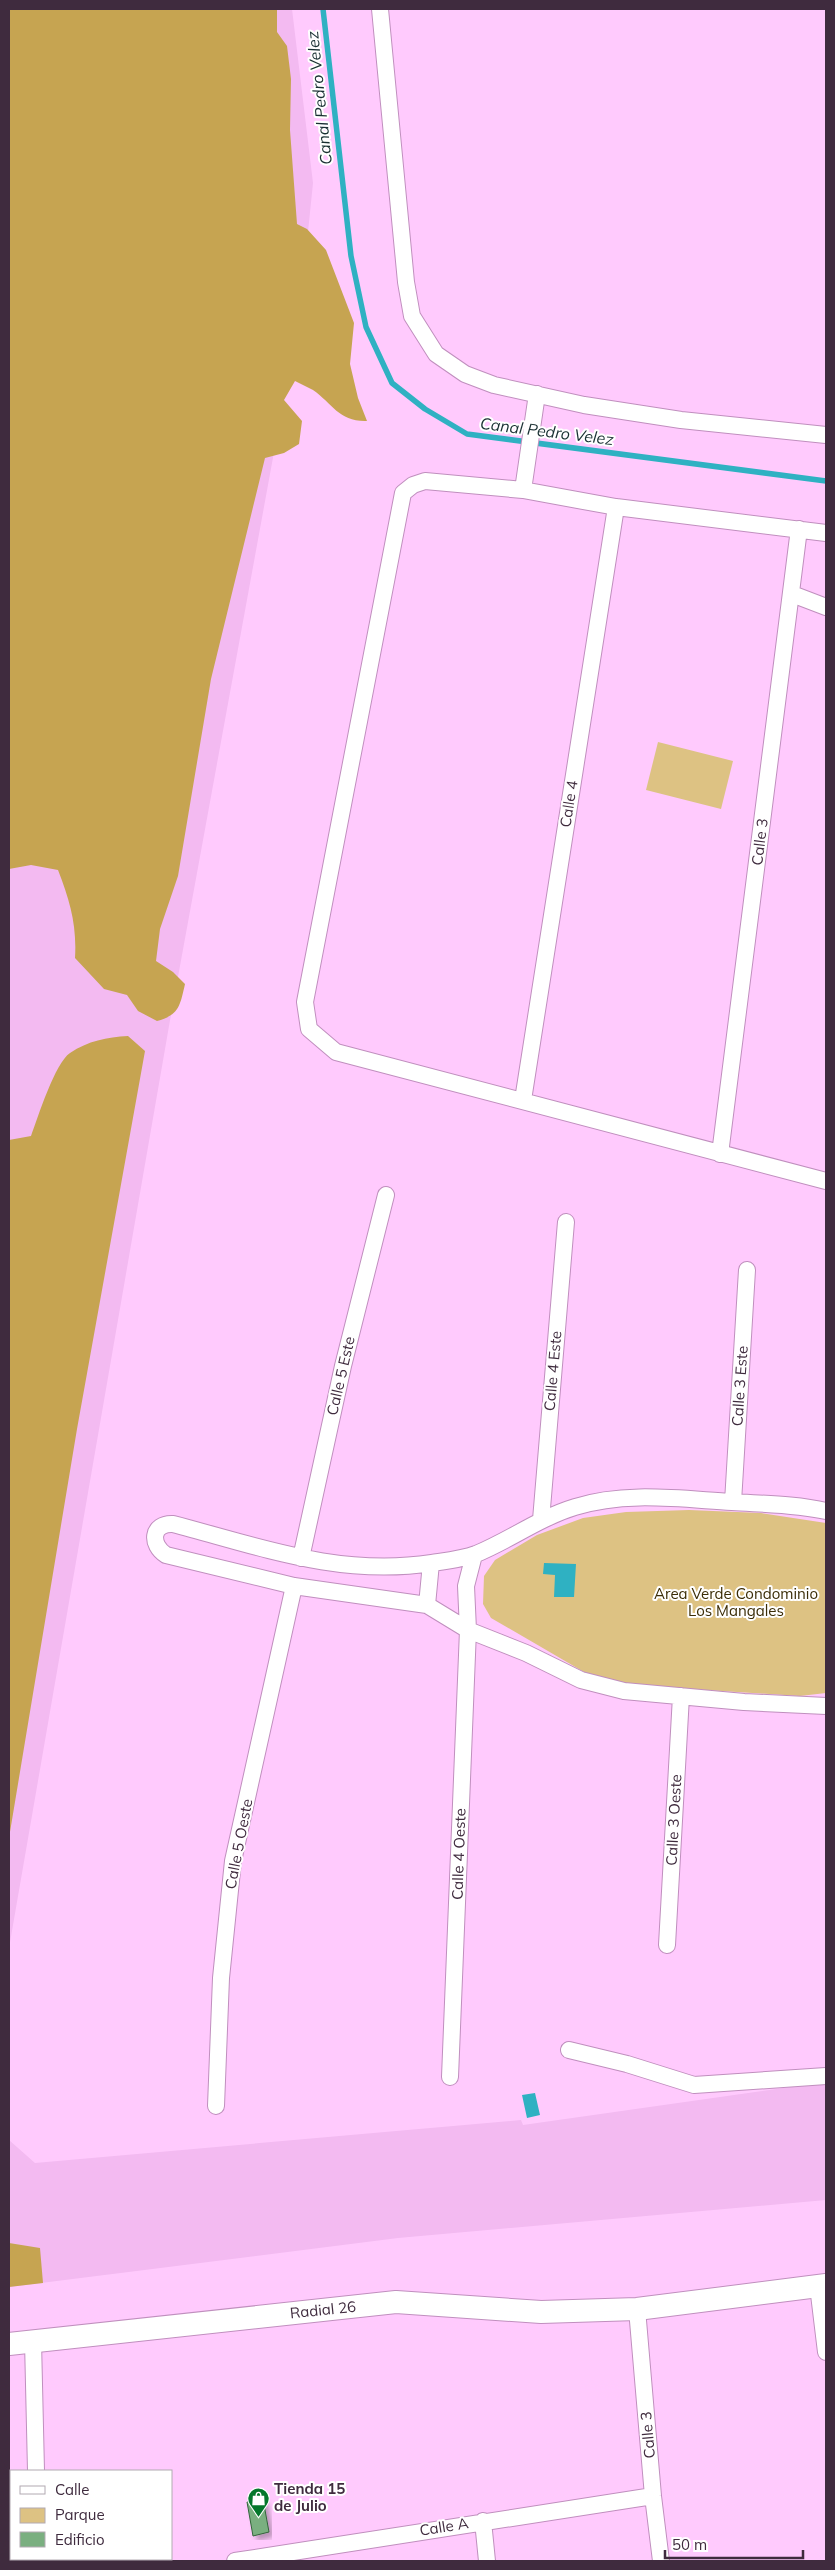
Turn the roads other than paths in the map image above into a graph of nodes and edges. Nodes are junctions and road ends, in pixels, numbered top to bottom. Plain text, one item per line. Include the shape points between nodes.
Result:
1 (380, 9) edge
2 (538, 394) junction
3 (826, 435) edge
4 (523, 490) junction
5 (616, 507) junction
6 (799, 529) junction
7 (826, 533) edge
8 (792, 594) junction
9 (826, 607) edge
10 (523, 1100) junction
11 (720, 1154) junction
12 (826, 1181) edge
13 (386, 1195) dead end
14 (566, 1222) dead end
15 (747, 1270) dead end
16 (733, 1502) junction
17 (826, 1511) edge
18 (541, 1520) junction
19 (474, 1555) junction
20 (301, 1558) junction
21 (431, 1563) junction
22 (294, 1586) junction
23 (427, 1605) junction
24 (468, 1630) junction
25 (681, 1696) junction
26 (826, 1706) edge
27 (667, 1945) dead end
28 (568, 2050) dead end
29 (826, 2076) edge
30 (450, 2077) dead end
31 (216, 2106) dead end
32 (822, 2286) edge
33 (637, 2309) junction
34 (33, 2341) junction
35 (9, 2344) edge
36 (826, 2352) edge
37 (36, 2470) edge
38 (653, 2496) junction
39 (483, 2521) junction
40 (309, 2555) edge
41 (235, 2561) edge
42 (487, 2561) edge
43 (661, 2561) edge

1 - 2 street via 412,316 436,354 464,374
2 - 3 street via 584,405 681,420
2 - 4 street
4 - 5 street
4 - 10 street via 425,481 403,493 305,1002 309,1029 336,1052
5 - 6 street
5 - 10 street, Calle 4
6 - 7 street
6 - 8 street, Calle 3
8 - 9 street
8 - 11 street, Calle 3
10 - 11 street
11 - 12 street
13 - 20 street, Calle 5 Este via 343,1366
14 - 18 street, Calle 4 Este
15 - 16 street, Calle 3 Este
16 - 17 street
16 - 18 street via 642,1497 612,1499 576,1507
18 - 19 street
19 - 21 street
19 - 24 street, Calle 4 Oeste via 466,1586
20 - 21 street via 378,1568
20 - 22 street via 173,1524 161,1525 155,1535 156,1546 166,1555
21 - 23 street
22 - 23 street
22 - 31 street, Calle 5 Oeste via 233,1861 221,1978
23 - 24 street
24 - 25 street via 526,1652 581,1680 624,1691
24 - 30 street, Calle 4 Oeste
25 - 26 street
25 - 27 street, Calle 3 Oeste
28 - 29 street via 694,2085
32 - 33 main road, Radial 26
32 - 36 street
33 - 34 main road, Radial 26 via 541,2312 396,2302
33 - 38 street, Calle 3
34 - 35 main road, Radial 26
34 - 37 street
38 - 39 street, Calle A
38 - 43 street, Calle 3
39 - 40 street, Calle A
39 - 42 street
40 - 41 street, Calle A

